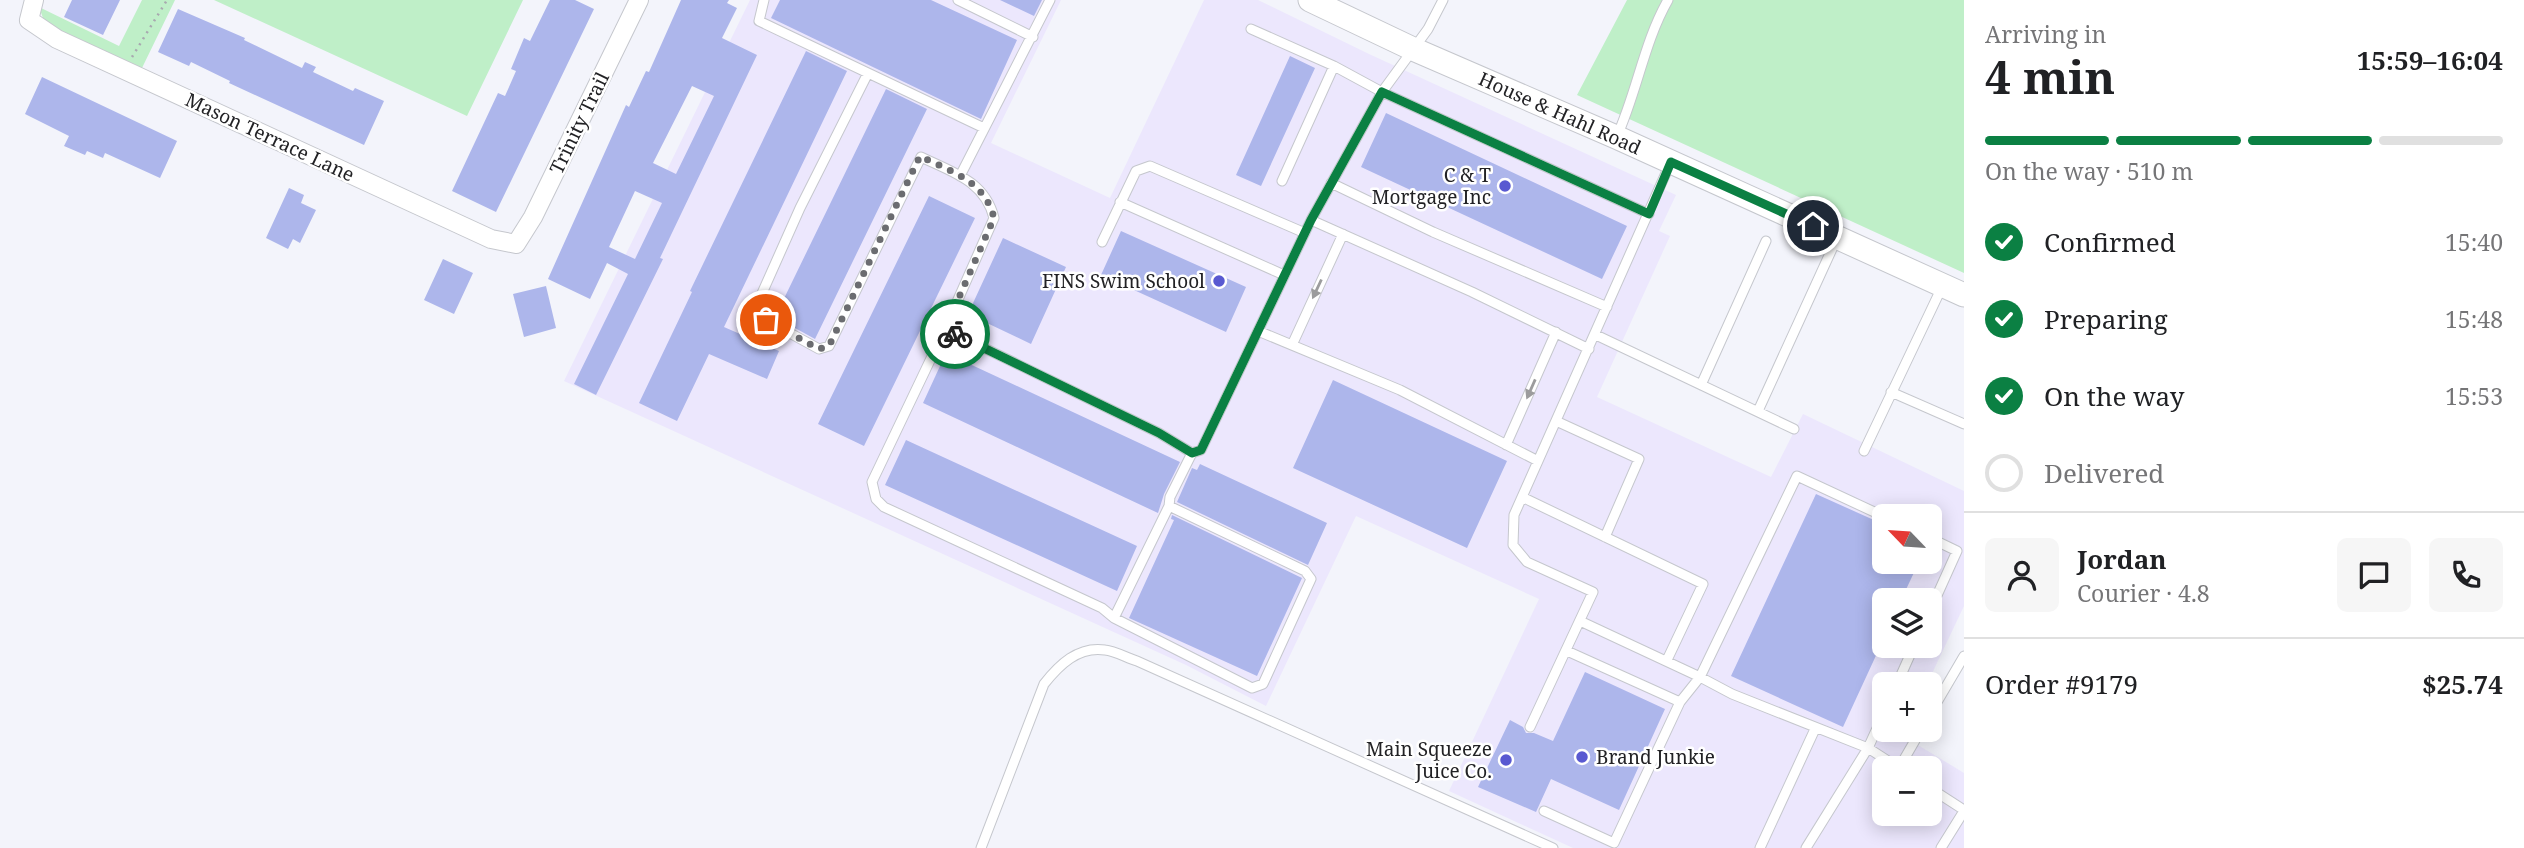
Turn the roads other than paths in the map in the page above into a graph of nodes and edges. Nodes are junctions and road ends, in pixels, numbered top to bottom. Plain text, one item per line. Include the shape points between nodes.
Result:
1 (34, 0) edge
2 (639, 0) edge
3 (765, 0) edge
4 (958, 0) edge
5 (1050, 0) edge
6 (1310, 0) edge
7 (1443, 0) edge
8 (1668, 0) edge
9 (1251, 29) dead end
10 (1032, 37) junction
11 (1413, 49) junction
12 (1334, 66) junction
13 (868, 73) junction
14 (1382, 92) junction
15 (984, 128) junction
16 (1616, 137) junction
17 (1671, 162) junction
18 (960, 176) junction
19 (1282, 181) dead end
20 (1331, 183) junction
21 (1120, 202) junction
22 (1649, 214) junction
23 (1311, 220) junction
24 (1305, 233) junction
25 (1343, 234) junction
26 (1837, 237) junction
27 (1766, 241) dead end
28 (1102, 242) dead end
29 (516, 244) joint
30 (1284, 275) junction
31 (1942, 285) junction
32 (1964, 295) edge
33 (1607, 307) junction
34 (945, 329) junction
35 (1258, 331) junction
36 (1556, 332) junction
37 (1596, 335) junction
38 (1292, 345) junction
39 (1590, 349) junction
40 (1701, 385) junction
41 (1891, 392) junction
42 (1758, 411) junction
43 (1556, 421) junction
44 (1964, 425) edge
45 (1794, 429) dead end
46 (1506, 445) junction
47 (1864, 451) dead end
48 (1192, 453) junction
49 (1538, 461) junction
50 (1522, 497) junction
51 (1169, 506) junction
52 (1872, 511) edge
53 (1605, 537) junction
54 (1942, 544) edge
55 (1940, 588) edge
56 (1114, 618) junction
57 (1580, 621) junction
58 (1567, 651) junction
59 (1964, 656) edge
60 (1667, 660) junction
61 (1700, 677) junction
62 (1942, 694) edge
63 (1680, 702) junction
64 (1530, 727) dead end
65 (1815, 729) junction
66 (1872, 739) edge
67 (1868, 748) junction
68 (1880, 756) edge
69 (1942, 796) edge
70 (1544, 811) dead end
71 (1964, 811) edge
72 (1615, 846) edge
73 (981, 848) edge
74 (1553, 848) edge
75 (1760, 848) edge
76 (1806, 848) edge
77 (1941, 848) edge

1 - 29 street, Mason Terrace Lane via 29,20 57,39 491,239
2 - 29 street, Trinity Trail
3 - 13 lane via 758,20
4 - 10 lane
5 - 10 lane
6 - 11 street, House & Hahl Road
7 - 11 lane
8 - 16 lane via 1657,19
9 - 12 lane
10 - 15 lane
11 - 14 lane
11 - 16 street, House & Hahl Road
12 - 14 lane
12 - 19 lane
13 - 15 lane
13 - 18 lane via 755,309 819,349 829,346 920,156
14 - 20 lane
14 - 22 lane
15 - 18 lane
16 - 17 street, House & Hahl Road
17 - 22 lane
17 - 26 street, House & Hahl Road
18 - 34 lane via 982,190 994,218
20 - 23 lane
20 - 33 lane
21 - 24 lane via 1136,171 1150,166
21 - 28 lane
21 - 30 lane
22 - 33 lane
23 - 24 lane
23 - 25 lane
24 - 30 lane
25 - 36 lane
25 -> 38 lane
26 - 31 street, House & Hahl Road
26 - 42 lane
27 - 40 lane
30 - 35 lane
31 - 32 street, House & Hahl Road
31 - 41 lane
33 - 37 lane
34 - 48 lane
34 - 56 lane via 872,482 876,499 884,507 1102,608
35 - 38 lane
35 - 48 lane via 1201,450
36 - 39 lane
36 -> 46 lane
37 - 39 lane
37 - 40 lane
38 - 46 lane via 1400,390
39 - 43 lane
40 - 42 lane
41 - 44 lane
41 - 47 lane
42 - 45 lane
43 - 49 lane
43 - 53 lane via 1639,459
46 - 49 lane
48 - 51 lane
49 - 50 lane
50 - 53 lane
50 - 57 lane via 1514,515 1513,545 1527,562 1593,592
51 - 56 lane
51 - 56 lane via 1305,571 1311,579 1263,684 1252,688
52 - 61 lane via 1797,476
53 - 60 lane via 1703,584
54 - 55 lane via 1957,551
57 - 58 lane
57 - 60 lane
58 - 63 lane
58 - 64 lane
59 - 62 lane
60 - 61 lane
61 - 63 lane
61 - 65 lane
63 - 72 lane
65 - 67 lane
65 - 75 lane
66 - 67 lane
67 - 68 lane
67 - 76 lane
69 - 71 lane
70 - 72 lane
71 - 77 lane
73 - 74 lane via 1044,684 1060,663 1085,651 1105,650

